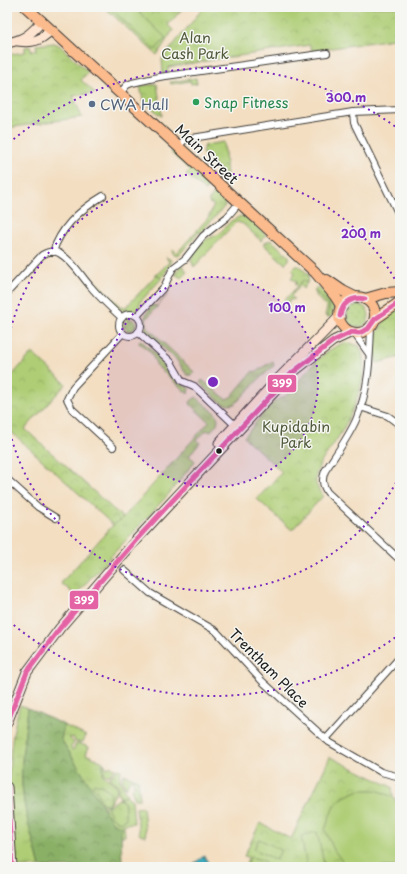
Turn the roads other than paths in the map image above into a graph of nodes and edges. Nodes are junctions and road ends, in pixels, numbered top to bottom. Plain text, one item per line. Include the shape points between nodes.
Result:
1 (26, 7) edge
2 (42, 21) junction
3 (51, 30) junction
4 (17, 41) junction
5 (7, 43) edge
6 (327, 53) dead end
7 (120, 93) junction
8 (400, 110) edge
9 (353, 112) junction
10 (178, 146) junction
11 (103, 196) dead end
12 (239, 203) junction
13 (400, 217) edge
14 (53, 252) junction
15 (316, 272) junction
16 (400, 292) edge
17 (7, 293) edge
18 (361, 299) junction
19 (400, 302) edge
20 (341, 311) junction
21 (137, 316) junction
22 (122, 318) junction
23 (373, 322) junction
24 (138, 332) junction
25 (123, 333) junction
26 (353, 333) junction
27 (316, 340) junction
28 (330, 344) junction
29 (369, 354) junction
30 (360, 407) junction
31 (400, 425) edge
32 (238, 427) junction
33 (113, 447) dead end
34 (7, 479) edge
35 (56, 518) dead end
36 (400, 560) edge
37 (124, 570) dead end
38 (400, 657) edge
39 (7, 723) edge
40 (326, 739) junction
41 (400, 777) edge
42 (7, 787) edge
43 (12, 867) edge

1 - 2 main road, Main Street
2 - 3 main road, Main Street
2 - 4 main road via 29,35
3 - 4 main road via 33,43
3 - 7 main road, Main Street
4 - 5 main road
6 - 7 street via 159,77 127,85
7 - 10 main road, Main Street
8 - 9 street
9 - 10 street via 186,139
9 - 13 street via 354,123
10 - 12 main road, Main Street
11 - 14 street via 85,207 62,231
12 - 15 main road, Main Street
12 - 21 street via 227,217 203,236 185,259 173,268 167,282
14 - 17 street via 42,255
14 - 22 street via 59,253 69,261
15 - 18 main road, Main Street via 343,291
15 - 20 main road, Main Street via 335,296
16 - 18 main road
18 - 20 main road via 348,300
18 - 23 main road via 373,307
19 - 23 main road
20 - 26 main road via 343,326
20 - 27 main road
21 - 22 street via 131,314
21 - 24 street via 141,322
22 - 25 street via 119,324
23 - 26 main road via 364,332
23 - 29 street
24 - 25 street via 129,335
24 - 32 street via 171,362 182,381 194,386
25 - 33 street via 73,387 67,399 72,409
26 - 28 main road
26 - 29 street
27 - 28 main road
27 - 32 main road
28 - 32 main road via 292,373
29 - 30 street via 370,370
30 - 31 street via 388,416
30 - 36 street via 353,426 325,471 323,486
32 - 39 main road via 60,628 27,672
34 - 35 street via 38,507
37 - 40 street, Trentham Place via 150,593 216,631 262,681
38 - 40 street
40 - 41 street, Trentham Place via 381,772
42 - 43 main road

